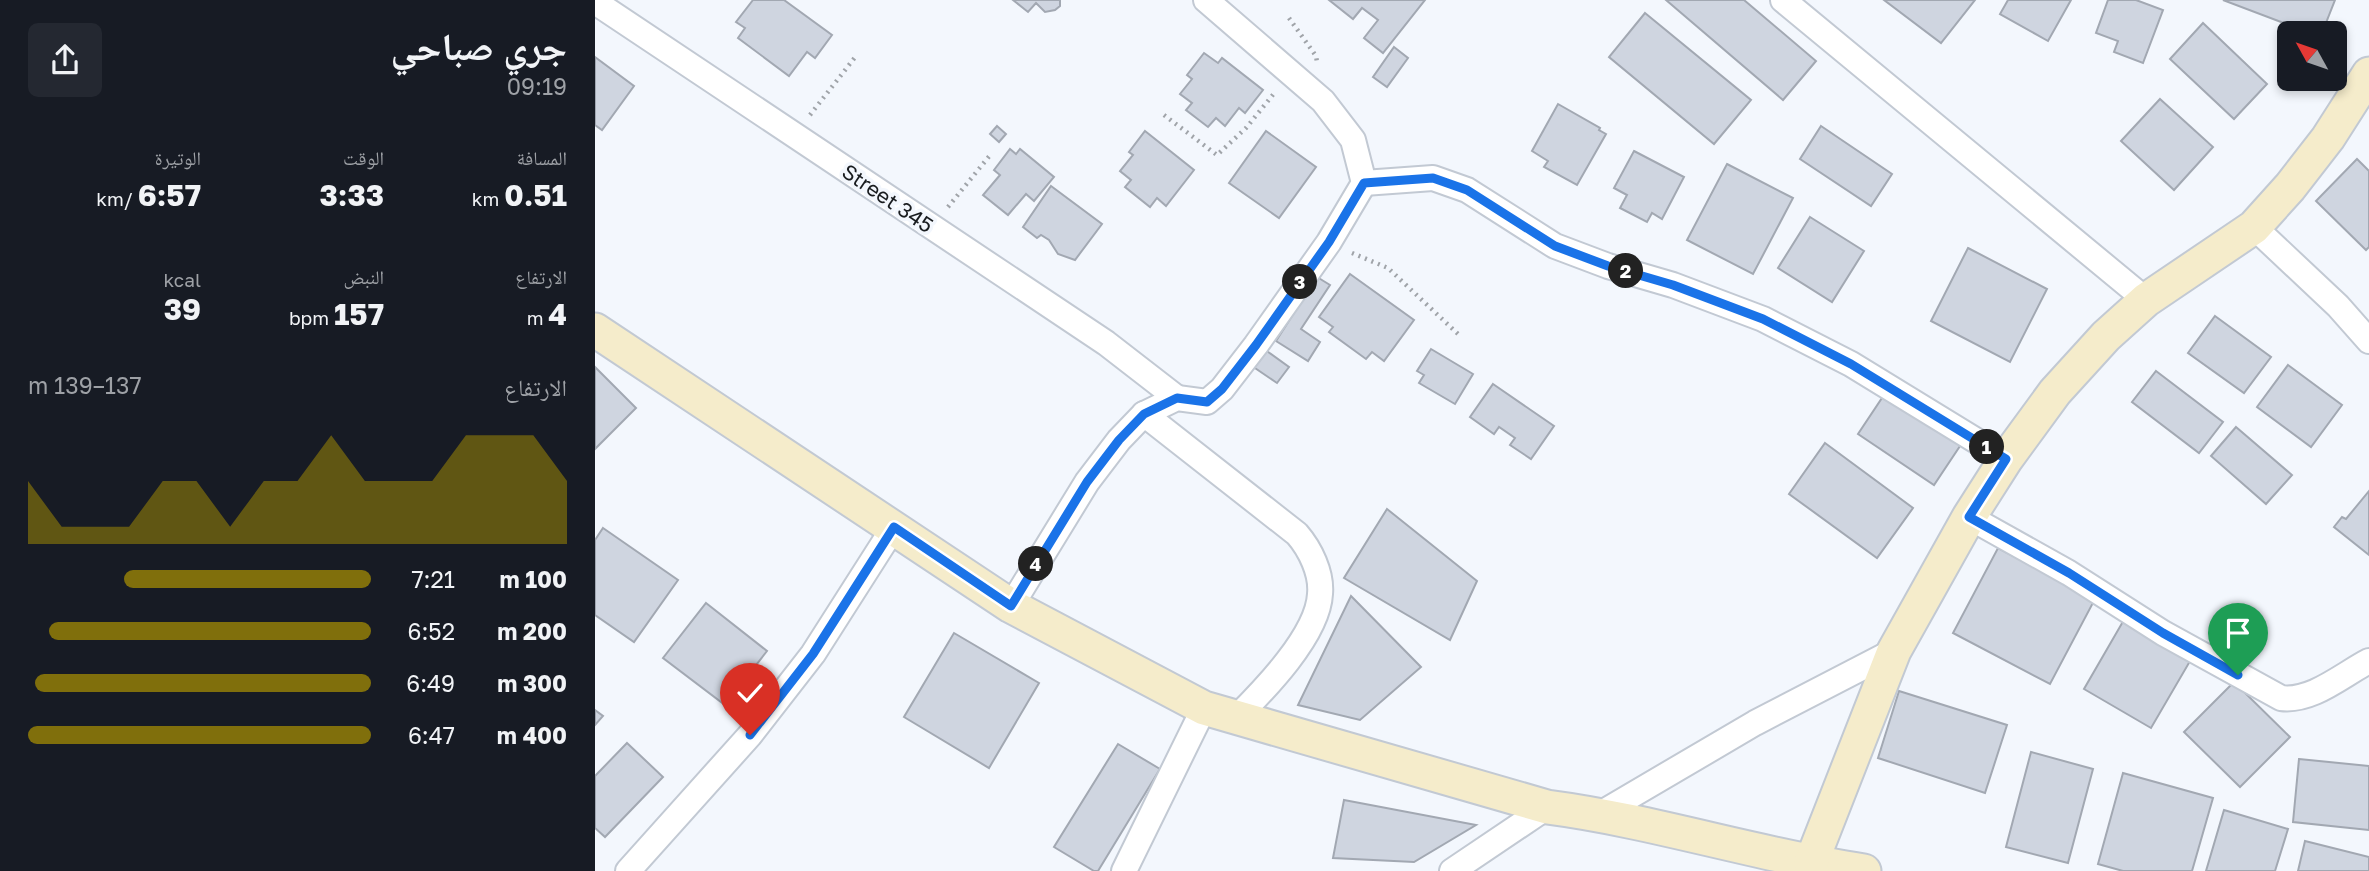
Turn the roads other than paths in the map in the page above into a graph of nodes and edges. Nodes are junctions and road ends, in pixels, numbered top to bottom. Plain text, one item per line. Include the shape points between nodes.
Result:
1 (1206, 0) edge
2 (595, 2) edge
3 (1798, 5) edge
4 (2369, 74) edge
5 (1364, 183) junction
6 (2254, 227) junction
7 (2146, 300) junction
8 (595, 330) edge
9 (2369, 341) edge
10 (1177, 398) junction
11 (1144, 414) junction
12 (2006, 459) junction
13 (1969, 517) junction
14 (894, 527) junction
15 (1011, 606) junction
16 (1894, 651) junction
17 (2369, 661) edge
18 (1203, 708) junction
19 (1236, 718) junction
20 (1547, 807) junction
21 (1600, 814) junction
22 (1809, 867) edge
23 (628, 871) edge
24 (1124, 871) edge
25 (1451, 871) edge
26 (1864, 871) edge

1 - 5 street via 1323,101 1353,140
2 - 10 street, Street 345 via 1106,343
3 - 7 street
4 - 6 main road via 2328,138
5 - 10 street via 1329,242 1222,389 1207,402
5 - 12 street via 1433,178 1467,190 1555,246 1763,319 1851,364
6 - 7 main road
6 - 9 street
7 - 12 main road via 2055,392
8 - 14 main road
10 - 11 street
11 - 15 street via 1087,482
11 - 19 street via 1297,534 1316,569 1321,590 1314,618 1275,679
12 - 13 main road
13 - 16 main road
13 - 17 street via 2281,698 2300,698
14 - 15 main road
14 - 23 street via 790,684
15 - 18 main road
16 - 21 street via 1755,723
16 - 22 main road
18 - 19 main road
18 - 24 street
19 - 20 main road
20 - 21 main road
20 - 25 street
21 - 22 main road
22 - 26 main road

